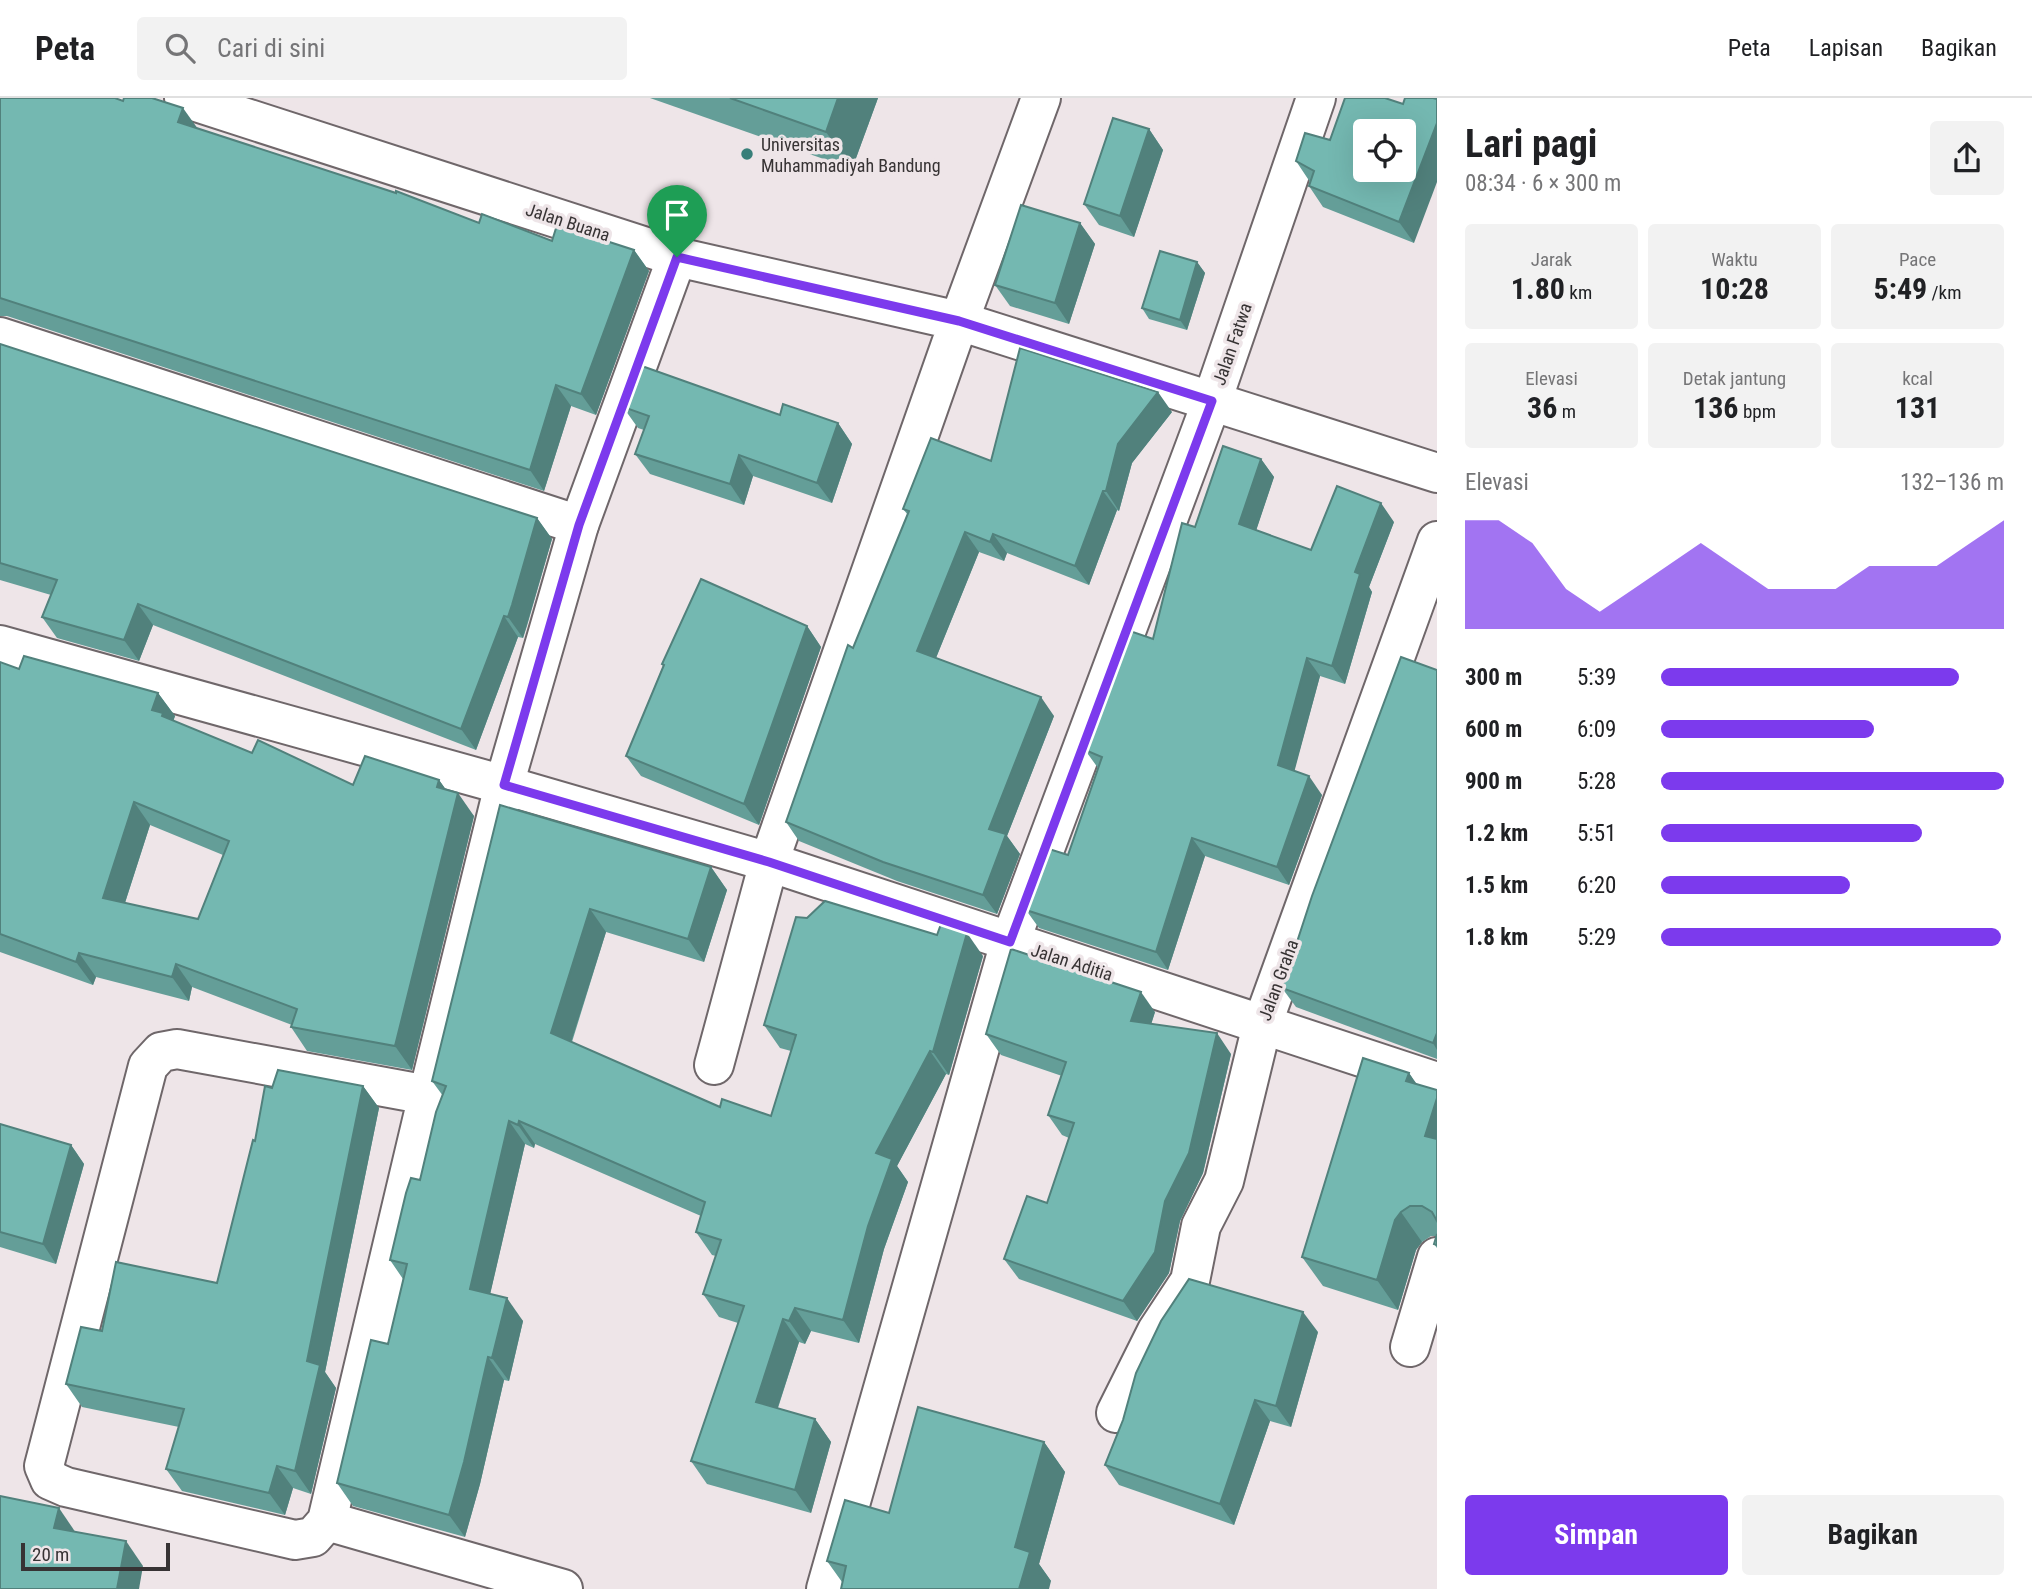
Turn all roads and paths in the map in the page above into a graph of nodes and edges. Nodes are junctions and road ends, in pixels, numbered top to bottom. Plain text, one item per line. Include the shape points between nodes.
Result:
1 (184, 98) edge
2 (1041, 98) edge
3 (1316, 98) edge
4 (677, 257) junction
5 (959, 321) junction
6 (0, 337) edge
7 (1212, 401) junction
8 (1437, 473) edge
9 (579, 525) junction
10 (1437, 541) edge
11 (0, 645) edge
12 (504, 785) junction
13 (769, 862) junction
14 (1010, 942) junction
15 (1262, 1025) junction
16 (713, 1065) dead end
17 (1437, 1082) edge
18 (428, 1095) junction
19 (1437, 1257) edge
20 (1410, 1347) dead end
21 (1116, 1413) dead end
22 (327, 1521) junction
23 (563, 1589) edge
24 (826, 1589) edge

1 - 4 street, Jalan Buana
2 - 5 street
3 - 7 street, Jalan Fatwa
4 - 5 street, Jalan Buana
4 - 9 street
5 - 7 street, Jalan Buana
5 - 13 street
6 - 9 street
7 - 8 street, Jalan Buana
7 - 14 street, Jalan Fatwa
9 - 12 street
10 - 15 street, Jalan Graha
11 - 12 street, Jalan Aditia
12 - 13 street, Jalan Aditia
12 - 18 street
13 - 14 street, Jalan Aditia
13 - 16 street
14 - 15 street, Jalan Aditia
14 - 24 street, Jalan Fatwa
15 - 17 street, Jalan Aditia
15 - 21 street, Jalan Graha via 1224,1181 1201,1226 1190,1281 1157,1331
18 - 22 street
18 - 22 street via 177,1049 160,1052 148,1066 44,1466 50,1480 66,1487 295,1540 313,1538
19 - 20 street
22 - 23 street

